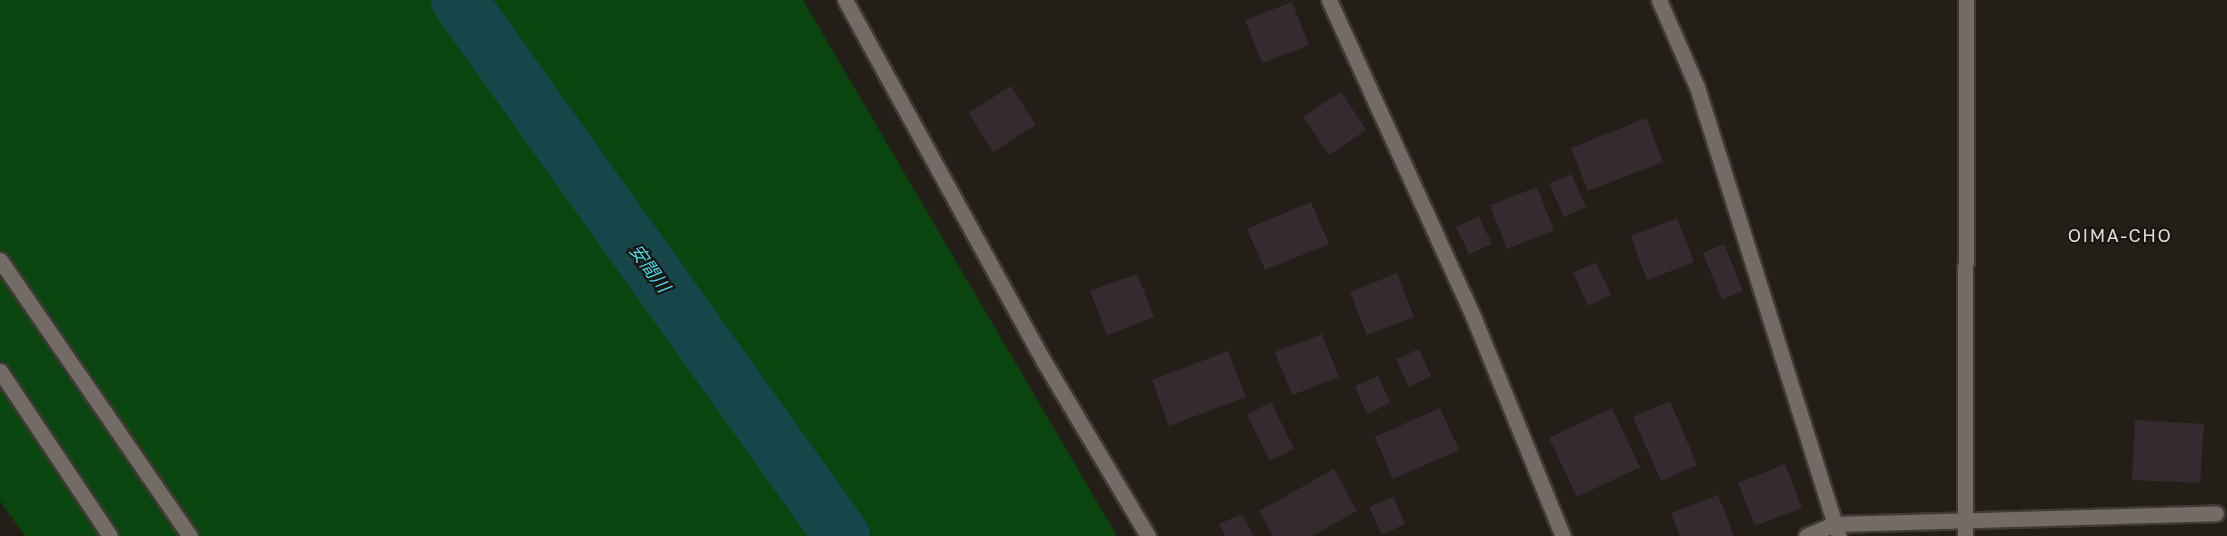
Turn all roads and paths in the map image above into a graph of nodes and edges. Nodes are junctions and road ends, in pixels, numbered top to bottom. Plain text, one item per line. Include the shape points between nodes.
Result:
1 (844, 0) edge
2 (1329, 0) edge
3 (1659, 0) edge
4 (1966, 0) edge
5 (0, 260) edge
6 (0, 371) edge
7 (2216, 513) dead end
8 (1836, 530) edge
9 (1965, 530) edge
10 (110, 536) edge
11 (190, 536) edge
12 (1148, 536) edge
13 (1563, 536) edge
14 (1806, 536) edge

1 - 12 street via 1043,360
2 - 13 street via 1473,316
3 - 8 street via 1697,87
4 - 9 street
5 - 11 street
6 - 10 street
7 - 9 street
8 - 9 street
8 - 14 street

